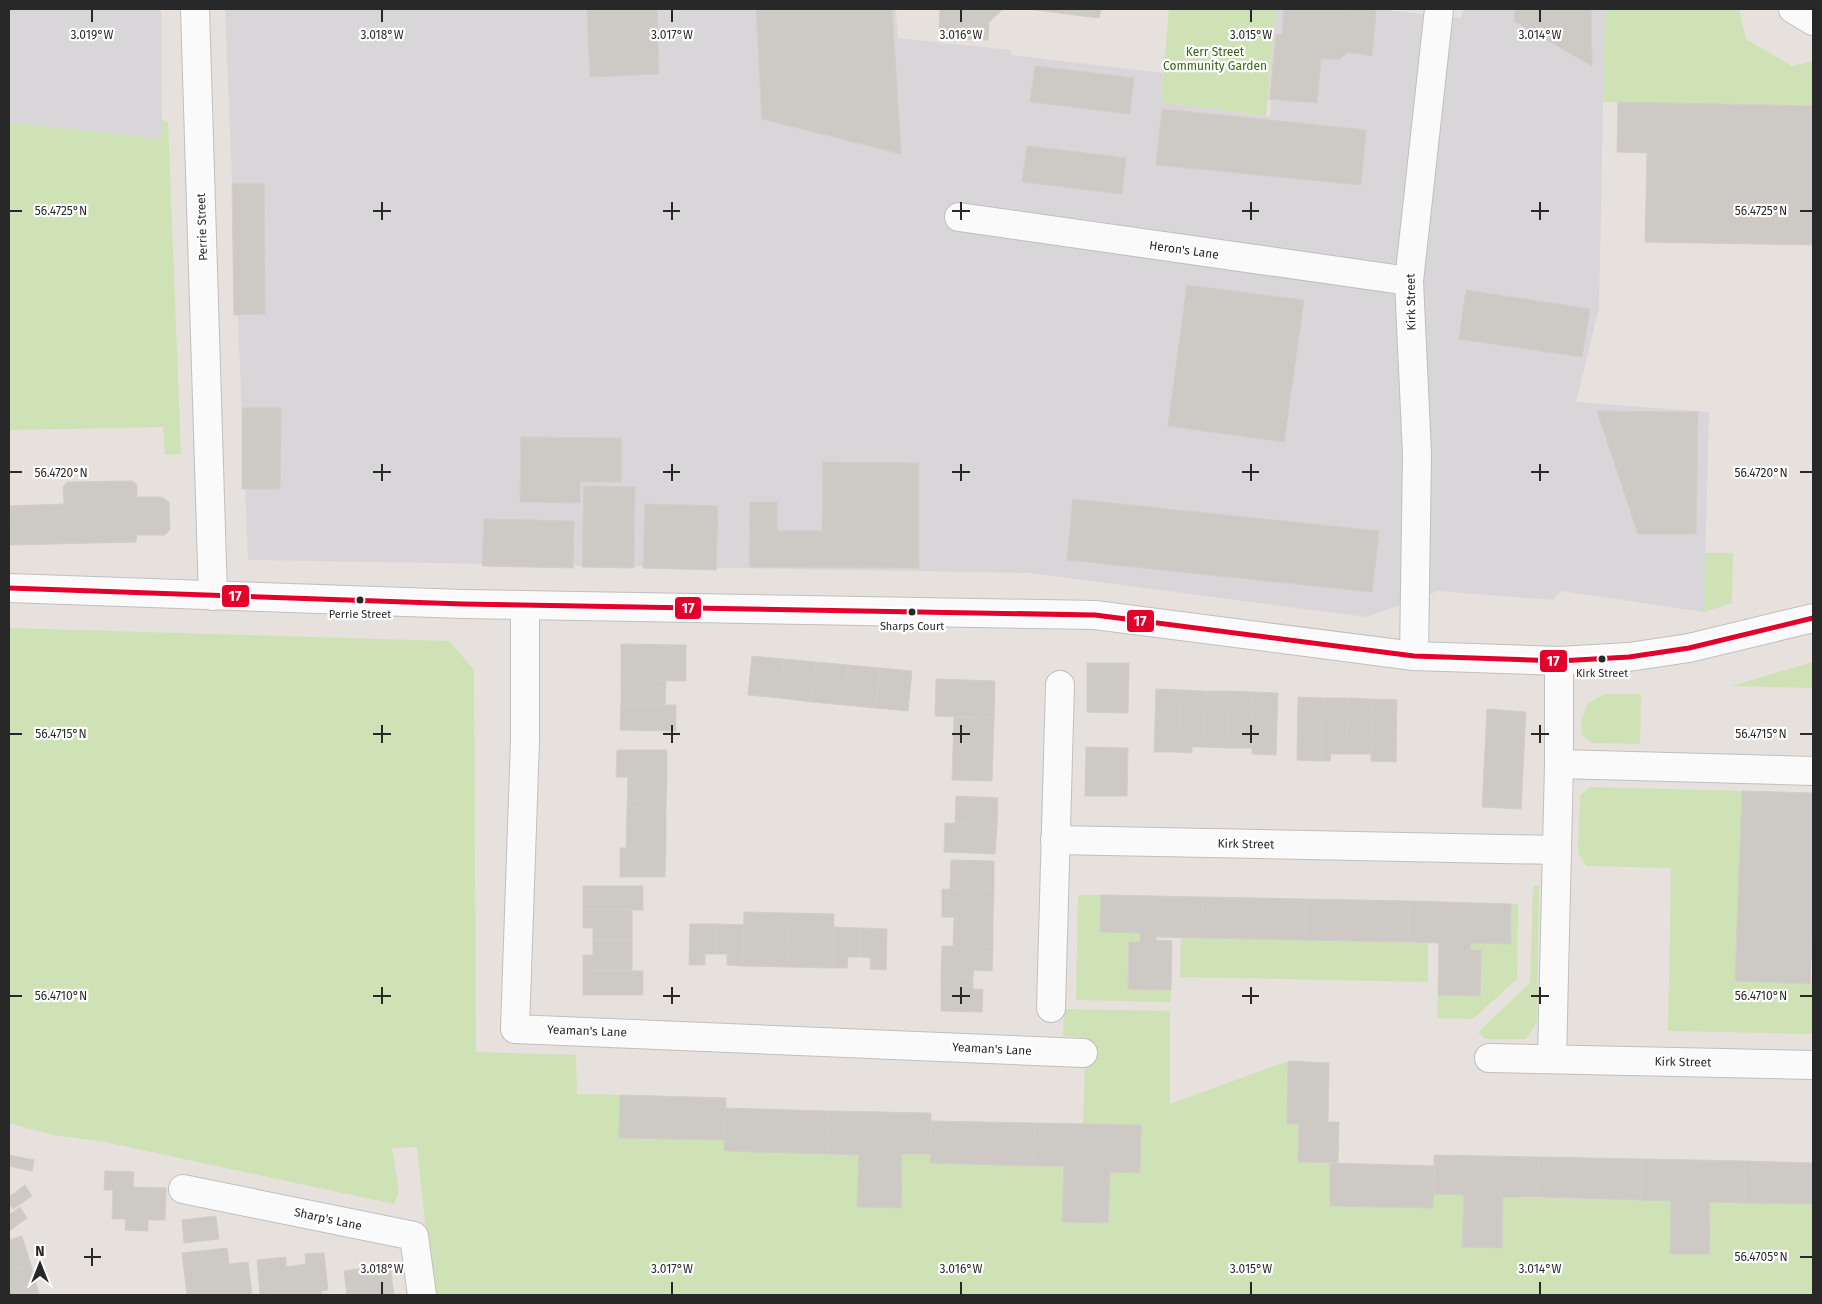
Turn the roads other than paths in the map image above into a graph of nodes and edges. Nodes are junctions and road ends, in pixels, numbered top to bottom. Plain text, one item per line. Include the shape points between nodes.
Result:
1 (195, 9) edge
2 (1438, 9) edge
3 (1793, 9) edge
4 (1813, 21) edge
5 (959, 217) dead end
6 (1409, 281) junction
7 (9, 588) edge
8 (213, 596) junction
9 (525, 605) junction
10 (1813, 618) edge
11 (1414, 656) junction
12 (1559, 661) junction
13 (1060, 685) dead end
14 (1559, 764) junction
15 (1813, 771) edge
16 (1055, 840) junction
17 (1556, 850) junction
18 (1051, 1008) dead end
19 (1083, 1053) dead end
20 (1489, 1058) dead end
21 (1552, 1059) junction
22 (1813, 1065) edge
23 (183, 1189) dead end
24 (422, 1295) edge

1 - 8 street, Perrie Street
2 - 6 street, Kirk Street
3 - 4 street
5 - 6 street, Heron's Lane
6 - 11 street, Kirk Street via 1417,454
7 - 8 street
8 - 9 street
9 - 11 street via 1095,615
9 - 19 street, Yeaman's Lane via 525,740 515,1028
10 - 12 street via 1689,648 1629,657
11 - 12 street
12 - 14 street
13 - 16 street
14 - 15 street
14 - 17 street
16 - 17 street, Kirk Street
16 - 18 street
17 - 21 street
20 - 21 street, Kirk Street
21 - 22 street, Kirk Street
23 - 24 street, Sharp's Lane via 414,1236

